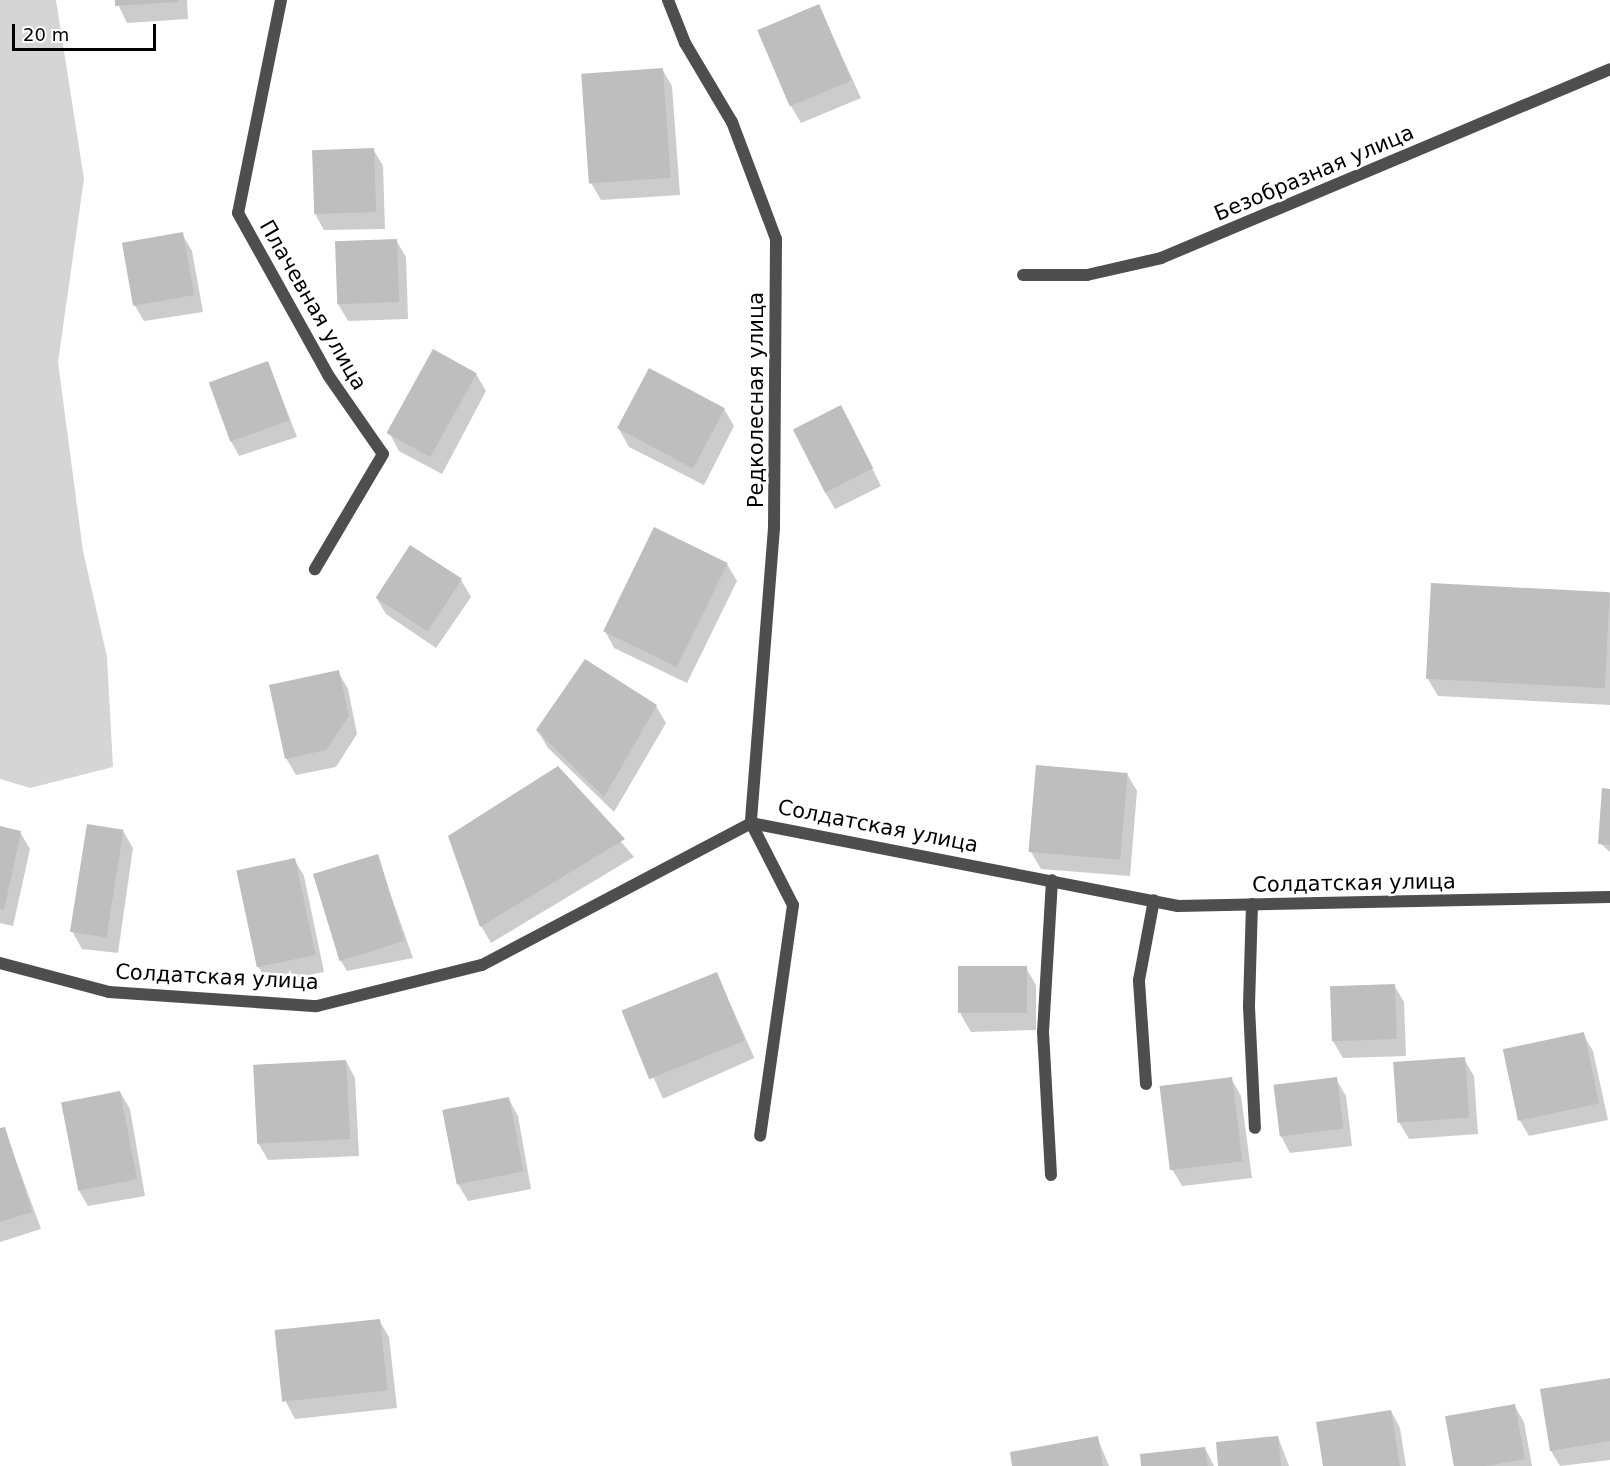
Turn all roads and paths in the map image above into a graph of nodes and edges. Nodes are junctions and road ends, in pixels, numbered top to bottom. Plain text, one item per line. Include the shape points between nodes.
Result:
1 (281, 0) edge
2 (668, 0) edge
3 (1610, 69) edge
4 (1023, 275) dead end
5 (315, 569) dead end
6 (751, 823) junction
7 (1052, 880) junction
8 (1610, 897) edge
9 (1154, 900) junction
10 (1252, 904) junction
11 (0, 963) edge
12 (1146, 1084) dead end
13 (1255, 1128) dead end
14 (760, 1136) dead end
15 (1051, 1175) dead end

1 - 5 street, Плачевная улица via 238,213 327,375 383,454
2 - 6 street, Редколесная улица via 685,43 732,123 776,239 774,528
3 - 4 street, Безобразная улица via 1161,258 1087,275
6 - 7 street, Солдатская улица
6 - 11 street, Солдатская улица via 482,965 317,1006 110,992
6 - 14 street via 793,905
7 - 9 street, Солдатская улица
7 - 15 street via 1043,1032
8 - 10 street, Солдатская улица
9 - 10 street, Солдатская улица via 1178,906
9 - 12 street via 1139,981
10 - 13 street via 1249,1007

